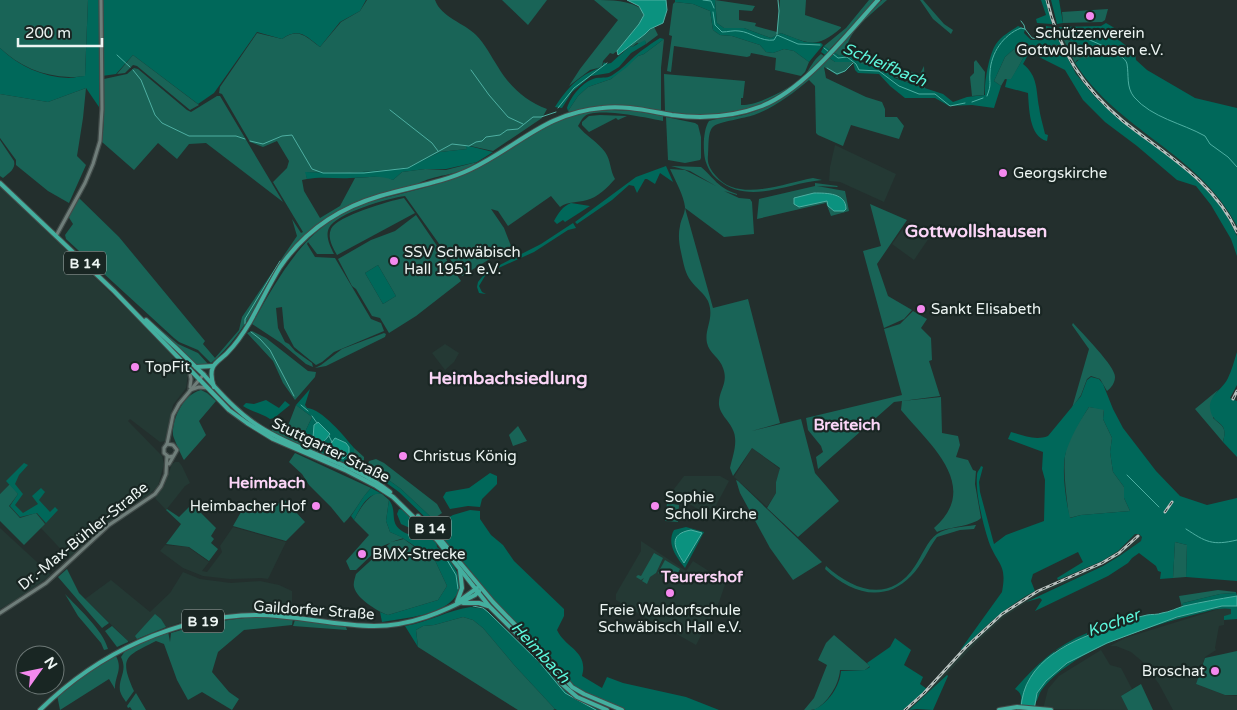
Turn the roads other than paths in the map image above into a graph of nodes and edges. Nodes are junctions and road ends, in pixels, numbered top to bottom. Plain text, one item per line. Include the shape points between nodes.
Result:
1 (101, 0) edge
2 (878, 0) edge
3 (0, 183) edge
4 (56, 236) junction
5 (114, 291) junction
6 (189, 367) junction
7 (196, 367) junction
8 (212, 367) junction
9 (203, 376) junction
10 (212, 388) junction
11 (189, 390) junction
12 (170, 435) junction
13 (167, 444) junction
14 (174, 446) junction
15 (167, 456) junction
16 (173, 456) junction
17 (168, 466) junction
18 (459, 567) junction
19 (480, 587) junction
20 (476, 591) junction
21 (458, 603) junction
22 (489, 606) junction
23 (0, 613) edge
24 (40, 710) edge
25 (607, 710) edge
26 (622, 710) edge
27 (999, 710) edge
28 (1051, 710) edge

1 - 4 street via 100,141 85,183
2 - 8 main road via 802,80 762,106 726,115 688,116 612,107 577,112 546,124 463,172 345,209 317,227 292,252 240,337
3 - 4 main road, Stuttgarter Straße / B 14
4 - 5 main road, Stuttgarter Straße / B 14
5 - 6 main road, Stuttgarter Straße / B 14
5 - 7 main road, Stuttgarter Straße / B 14
6 - 9 main road, Stuttgarter Straße / B 14
6 - 11 street
7 - 8 main road
7 - 9 main road, Stuttgarter Straße / B 14
8 - 9 main road
8 - 10 main road
9 - 10 main road, Stuttgarter Straße / B 14
9 - 11 street
10 - 11 street
10 - 18 main road, Stuttgarter Straße / B 14 via 239,417 264,434 388,493 430,533
10 - 19 main road, Stuttgarter Straße / B 14 via 265,431 386,488 436,534
11 - 12 street via 176,409
12 - 13 street
12 - 14 street
13 - 14 street
13 - 15 street via 164,450
14 - 16 street via 176,452
15 - 16 street
15 - 17 street, Dr.-Max-Bühler-Straße
16 - 17 street, Dr.-Max-Bühler-Straße
17 - 23 street, Dr.-Max-Bühler-Straße via 155,494 109,525 46,584
18 - 20 main road, B 14
18 - 21 main road via 462,588
19 - 20 main road, Gaildorfer Straße / B 19
19 - 26 main road, Stuttgarter Straße via 572,688
20 - 21 main road, Gaildorfer Straße / B 19
20 - 22 main road
21 - 22 main road
21 - 24 main road, Gaildorfer Straße / B 19 via 419,620 376,626 258,615 200,621 160,633 117,652 90,668
22 - 25 main road via 571,693
27 - 28 main road via 1017,707

